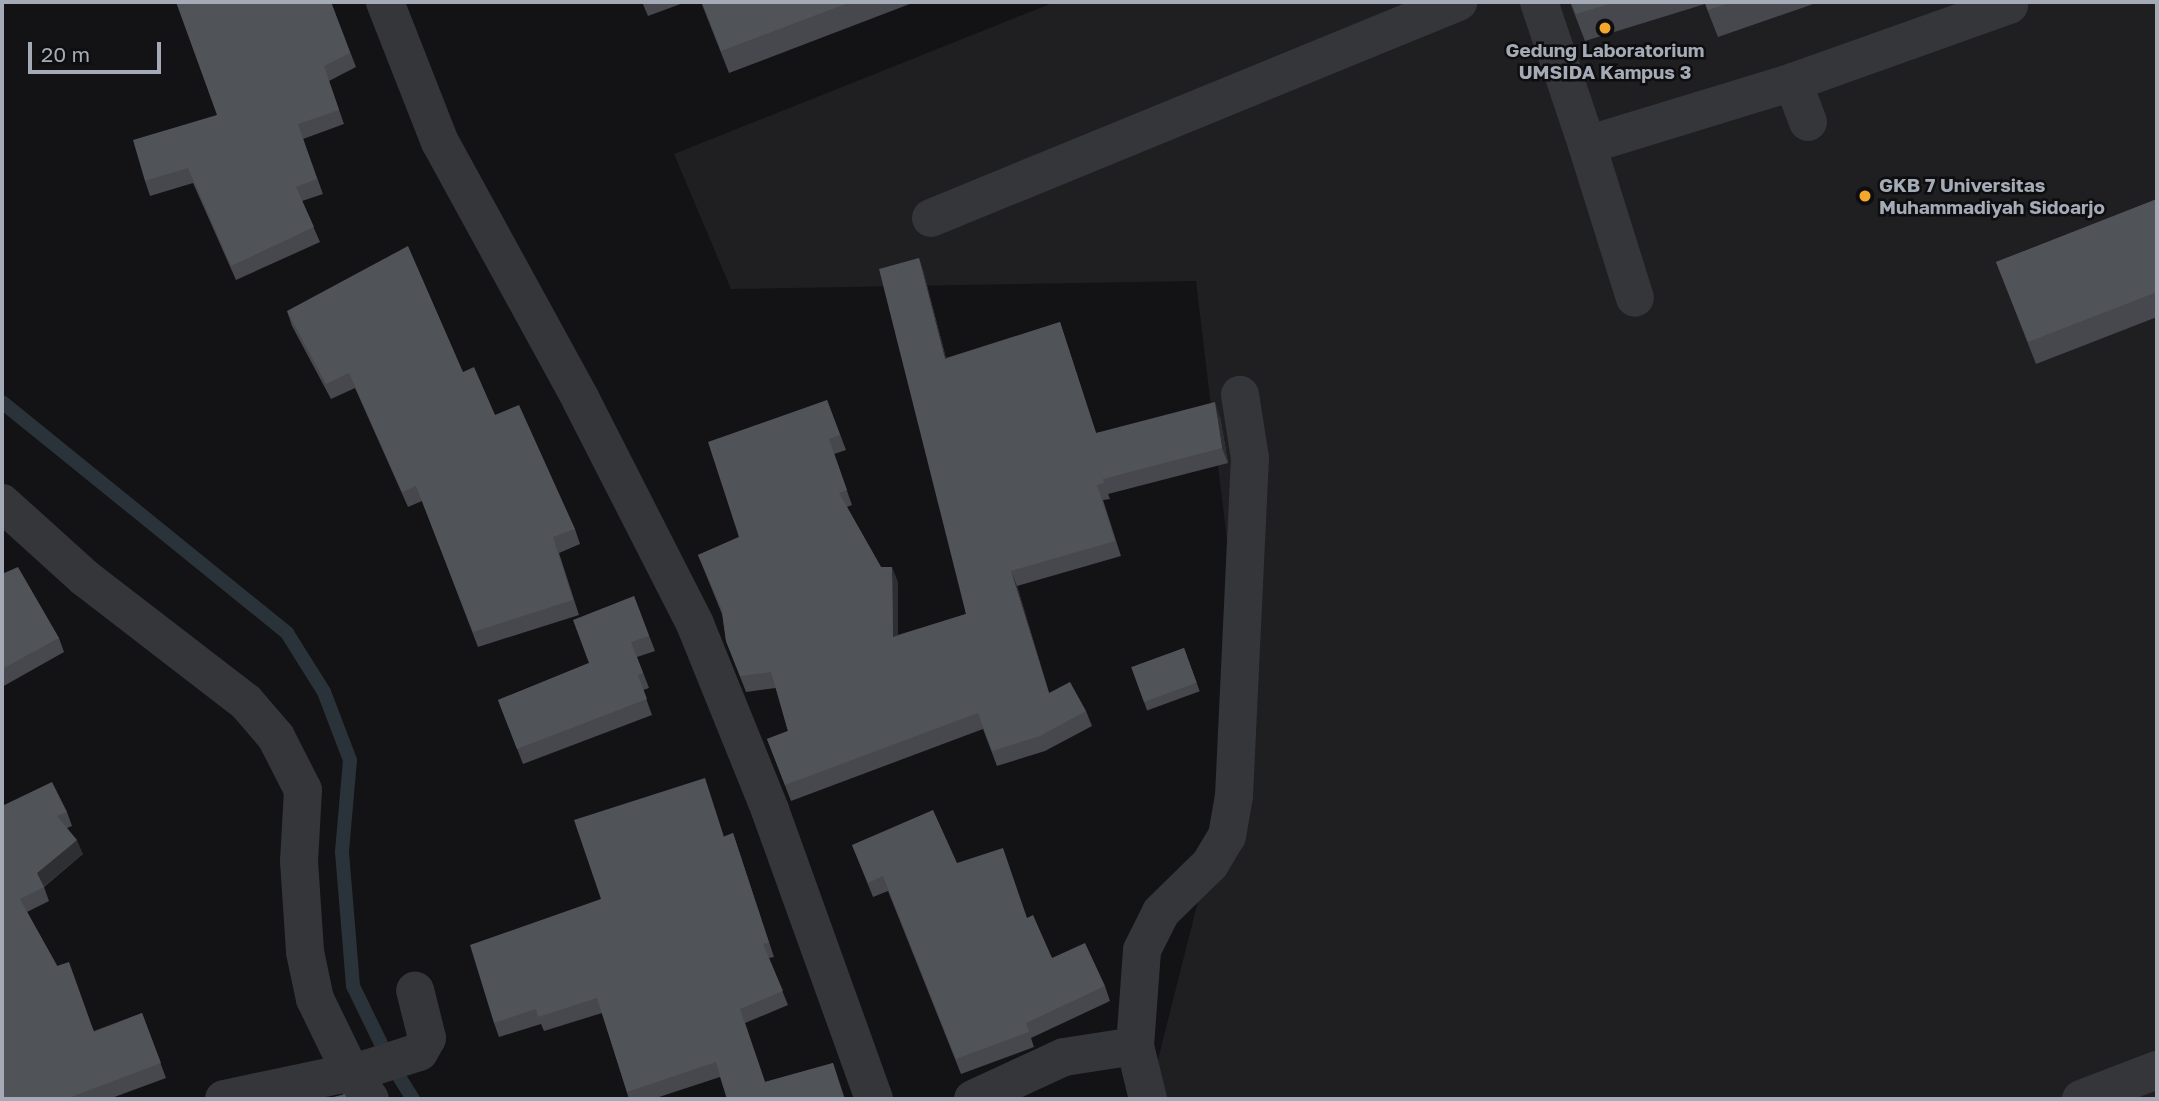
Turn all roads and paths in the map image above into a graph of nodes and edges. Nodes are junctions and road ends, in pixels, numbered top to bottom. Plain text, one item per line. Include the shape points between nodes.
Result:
1 (385, 2) edge
2 (1458, 2) edge
3 (1539, 2) edge
4 (2008, 2) edge
5 (1793, 82) junction
6 (1808, 122) dead end
7 (1587, 145) junction
8 (931, 218) dead end
9 (1634, 298) dead end
10 (1240, 395) dead end
11 (2, 503) edge
12 (415, 990) dead end
13 (1135, 1046) junction
14 (2157, 1070) edge
15 (362, 1080) edge
16 (223, 1099) edge
17 (874, 1099) edge
18 (973, 1099) edge
19 (1148, 1099) edge
20 (2081, 1099) edge

1 - 17 street via 440,142 581,400 695,624 770,810
2 - 8 street
3 - 7 street
4 - 5 street
5 - 6 street
5 - 7 street
7 - 9 street
10 - 13 street via 1250,458 1234,796 1227,836 1210,864 1161,912 1142,950
11 - 15 street via 85,578 246,702 276,737 300,777 305,952 315,999
12 - 15 street via 427,1038 419,1052
13 - 18 street via 1064,1058
13 - 19 street
14 - 20 street
15 - 16 street

